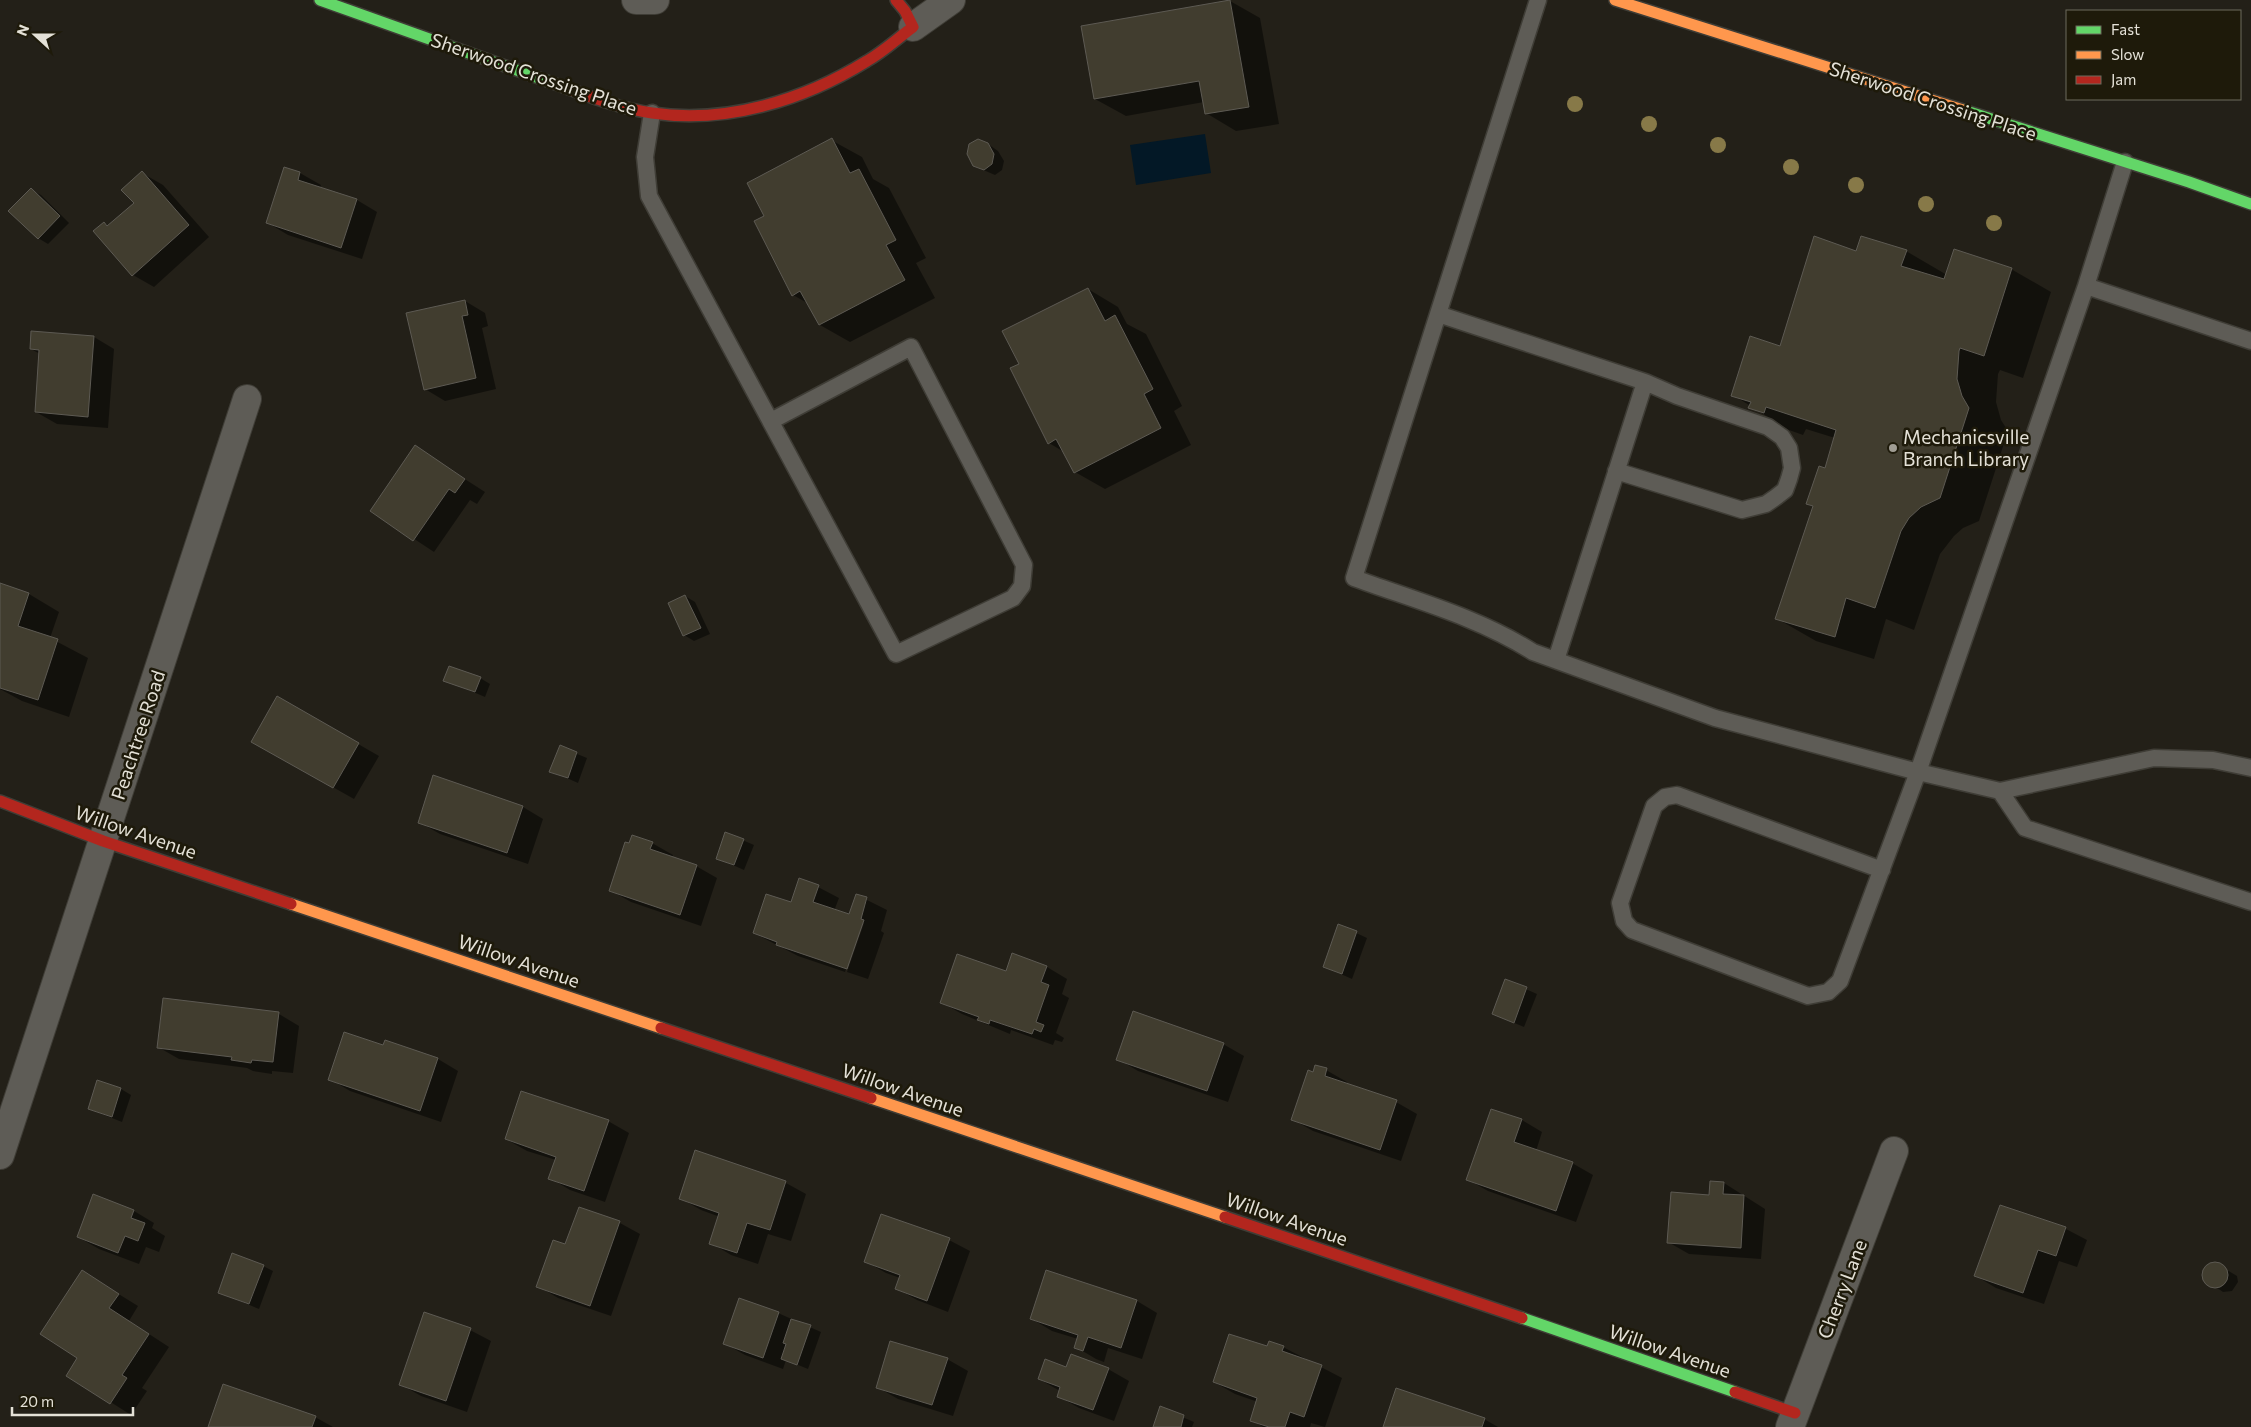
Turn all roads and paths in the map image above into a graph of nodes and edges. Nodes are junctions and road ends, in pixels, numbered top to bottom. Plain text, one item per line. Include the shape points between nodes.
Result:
1 (320, 0) edge
2 (636, 0) edge
3 (655, 0) edge
4 (896, 0) edge
5 (951, 0) edge
6 (1538, 0) edge
7 (1615, 0) edge
8 (913, 27) junction
9 (652, 113) junction
10 (2125, 162) junction
11 (2251, 204) edge
12 (2086, 286) junction
13 (1438, 314) junction
14 (2251, 342) edge
15 (1645, 382) junction
16 (247, 400) dead end
17 (770, 421) junction
18 (1616, 471) junction
19 (1556, 660) junction
20 (2251, 768) edge
21 (1918, 772) junction
22 (2000, 791) junction
23 (0, 801) edge
24 (103, 840) junction
25 (1882, 870) junction
26 (2251, 902) edge
27 (1894, 1151) dead end
28 (0, 1156) edge
29 (1793, 1420) edge

1 - 9 street, Sherwood Crossing Place via 601,100
2 - 3 street
4 - 8 street via 906,11
5 - 8 street, Sherwood Crossing Place
6 - 13 lane
7 - 10 street, Sherwood Crossing Place
8 - 9 street, Sherwood Crossing Place via 868,61 817,88 762,107 705,116
9 - 17 lane via 645,157 649,196
10 - 11 street, Sherwood Crossing Place
10 - 12 lane
12 - 14 lane
12 - 21 lane
13 - 15 lane
13 - 19 lane via 1354,578 1483,624 1533,652
15 - 18 lane
15 - 18 lane via 1768,427 1782,437 1789,448 1792,468 1789,479 1785,490 1766,504 1742,510
16 - 24 street, Peachtree Road
17 - 17 lane via 896,654 1013,598 1022,586 1024,565 912,347
18 - 19 lane
19 - 21 lane via 1715,718
20 - 22 lane via 2213,760 2154,758
21 - 22 lane
21 - 25 lane
22 - 26 lane via 2025,828
23 - 24 street, Willow Avenue
24 - 28 street, Peachtree Road
24 - 29 street, Willow Avenue via 1410,1279
25 - 25 lane via 1840,981 1828,992 1808,996 1632,930 1624,921 1620,903 1654,806 1665,797 1677,796
27 - 29 street, Cherry Lane

